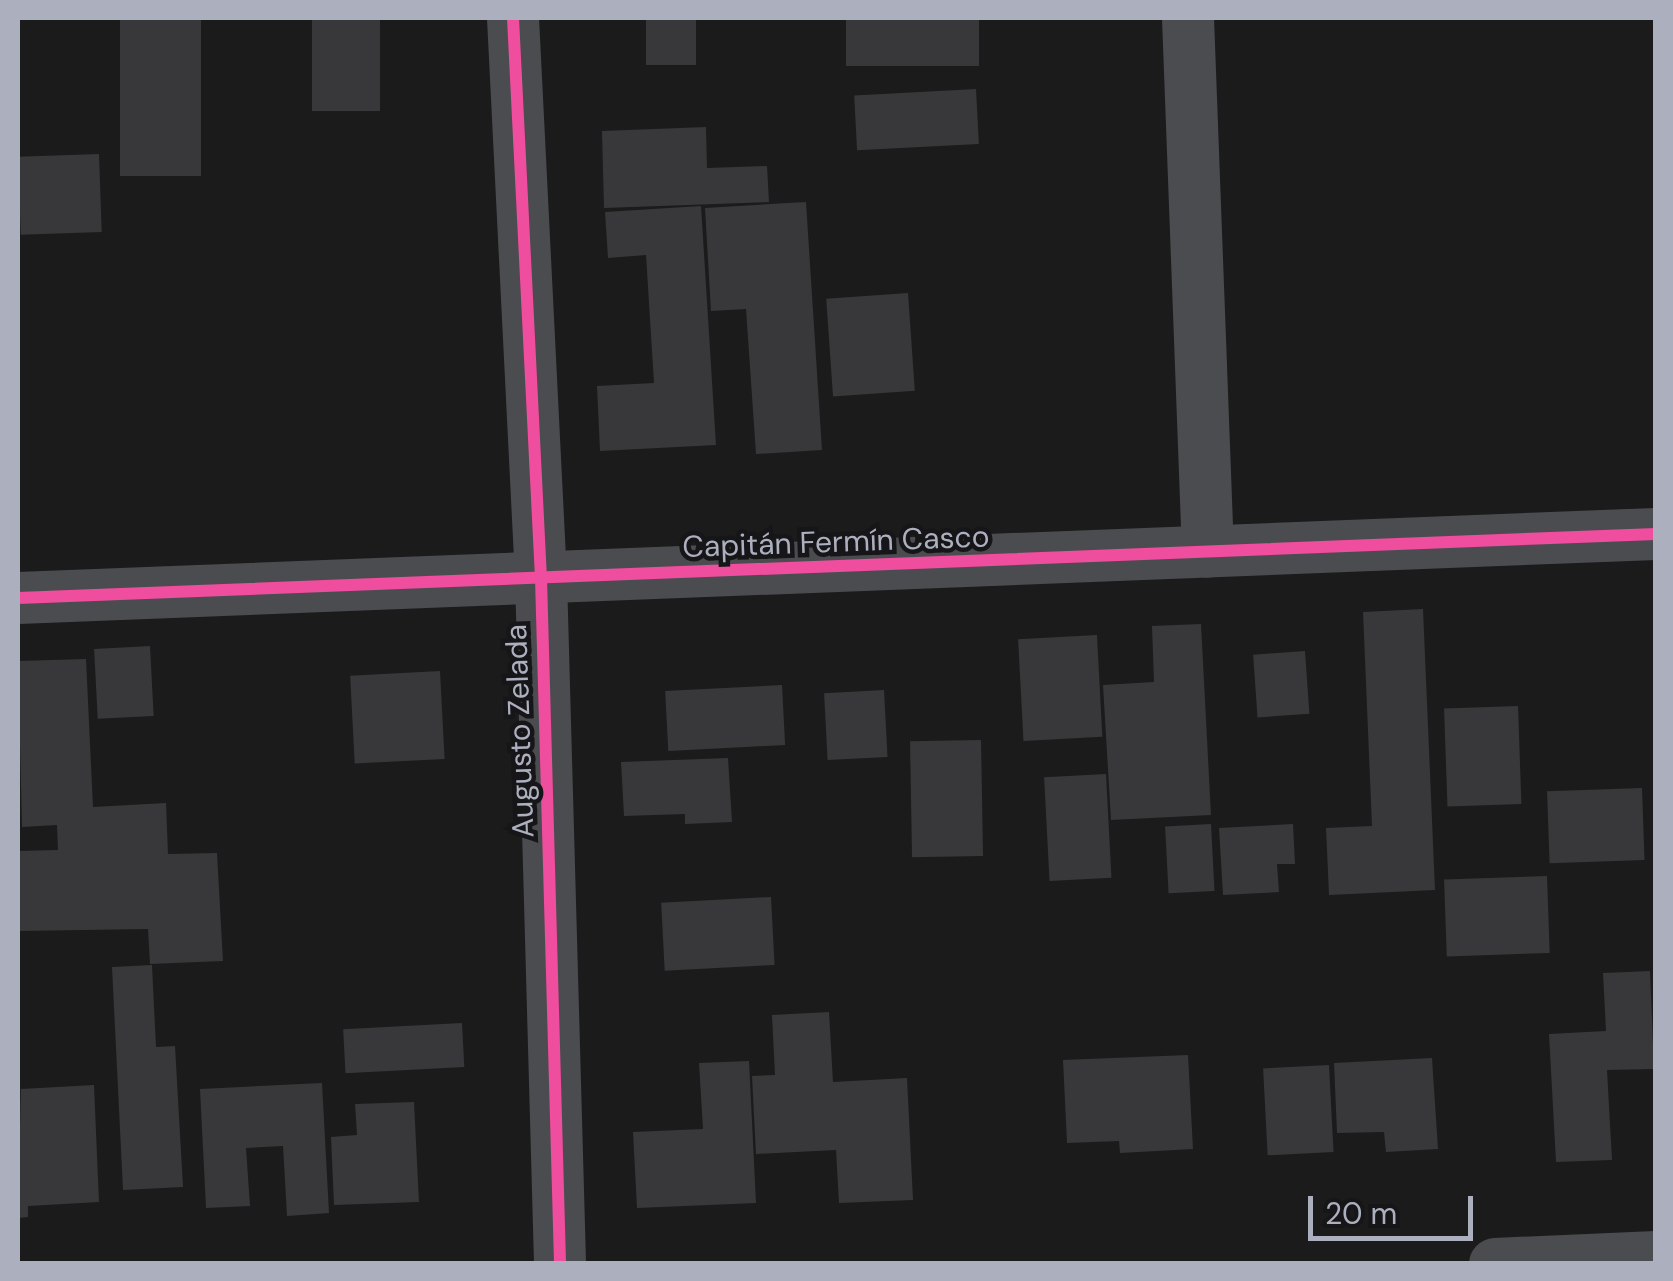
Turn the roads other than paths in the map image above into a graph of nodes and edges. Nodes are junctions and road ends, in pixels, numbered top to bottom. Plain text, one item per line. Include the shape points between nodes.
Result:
1 (513, 18) edge
2 (1188, 18) edge
3 (1656, 534) edge
4 (1208, 552) junction
5 (541, 578) junction
6 (18, 598) edge
7 (1656, 1257) edge
8 (560, 1264) edge
9 (1495, 1264) edge

1 - 5 street, Augusto Zelada
2 - 4 street
3 - 4 street, Capitán Fermín Casco
4 - 5 street, Capitán Fermín Casco
5 - 6 street, Capitán Fermín Casco
5 - 8 street, Augusto Zelada
7 - 9 street

